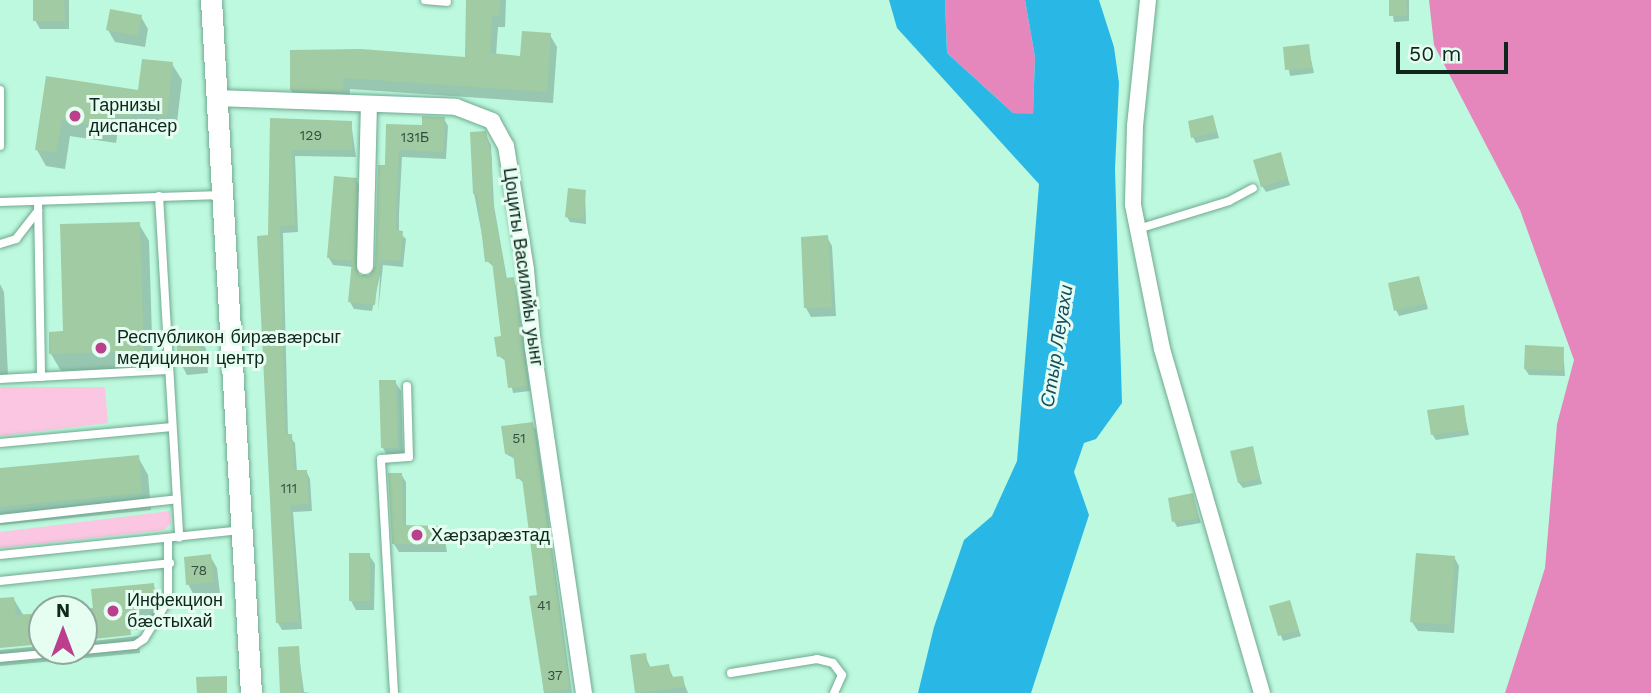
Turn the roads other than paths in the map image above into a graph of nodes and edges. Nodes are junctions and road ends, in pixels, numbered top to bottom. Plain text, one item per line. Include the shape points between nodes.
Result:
1 (211, 0) edge
2 (425, 0) edge
3 (1147, 0) edge
4 (447, 2) dead end
5 (0, 90) edge
6 (216, 98) junction
7 (369, 104) junction
8 (0, 146) edge
9 (1254, 187) dead end
10 (222, 195) junction
11 (159, 197) junction
12 (38, 201) junction
13 (0, 202) edge
14 (38, 211) junction
15 (1138, 229) junction
16 (0, 244) edge
17 (365, 266) dead end
18 (168, 370) junction
19 (41, 377) junction
20 (0, 379) edge
21 (407, 386) dead end
22 (172, 427) junction
23 (0, 443) edge
24 (177, 499) junction
25 (0, 519) edge
26 (242, 530) junction
27 (179, 537) junction
28 (168, 538) junction
29 (0, 555) edge
30 (170, 563) junction
31 (0, 581) edge
32 (98, 649) edge
33 (28, 655) edge
34 (0, 658) edge
35 (731, 673) dead end
36 (251, 693) edge
37 (394, 693) edge
38 (584, 693) edge
39 (834, 693) edge
40 (1262, 693) edge

1 - 6 street
2 - 4 lane
3 - 15 street via 1135,126 1133,205
5 - 8 lane
6 - 7 street, Цоциты Василийы уынг
6 - 10 street
7 - 17 street
7 - 38 street, Цоциты Василийы уынг via 478,113 492,121 506,146
9 - 15 lane via 1229,201
10 - 11 lane
10 - 26 street
11 - 12 lane
11 - 18 lane
12 - 13 lane
12 - 14 lane
14 - 16 lane via 16,239
14 - 19 lane
15 - 40 street via 1162,349
18 - 19 lane
18 - 22 lane
19 - 20 lane
21 - 37 lane via 409,457 381,459
22 - 23 lane
22 - 24 lane
24 - 25 lane
24 - 27 lane
26 - 27 lane
26 - 36 street
27 - 28 lane
28 - 29 lane
28 - 30 lane
30 - 31 lane
30 - 32 lane via 168,600 144,639 135,645
33 - 34 lane
35 - 39 lane via 817,659 833,663 842,675

